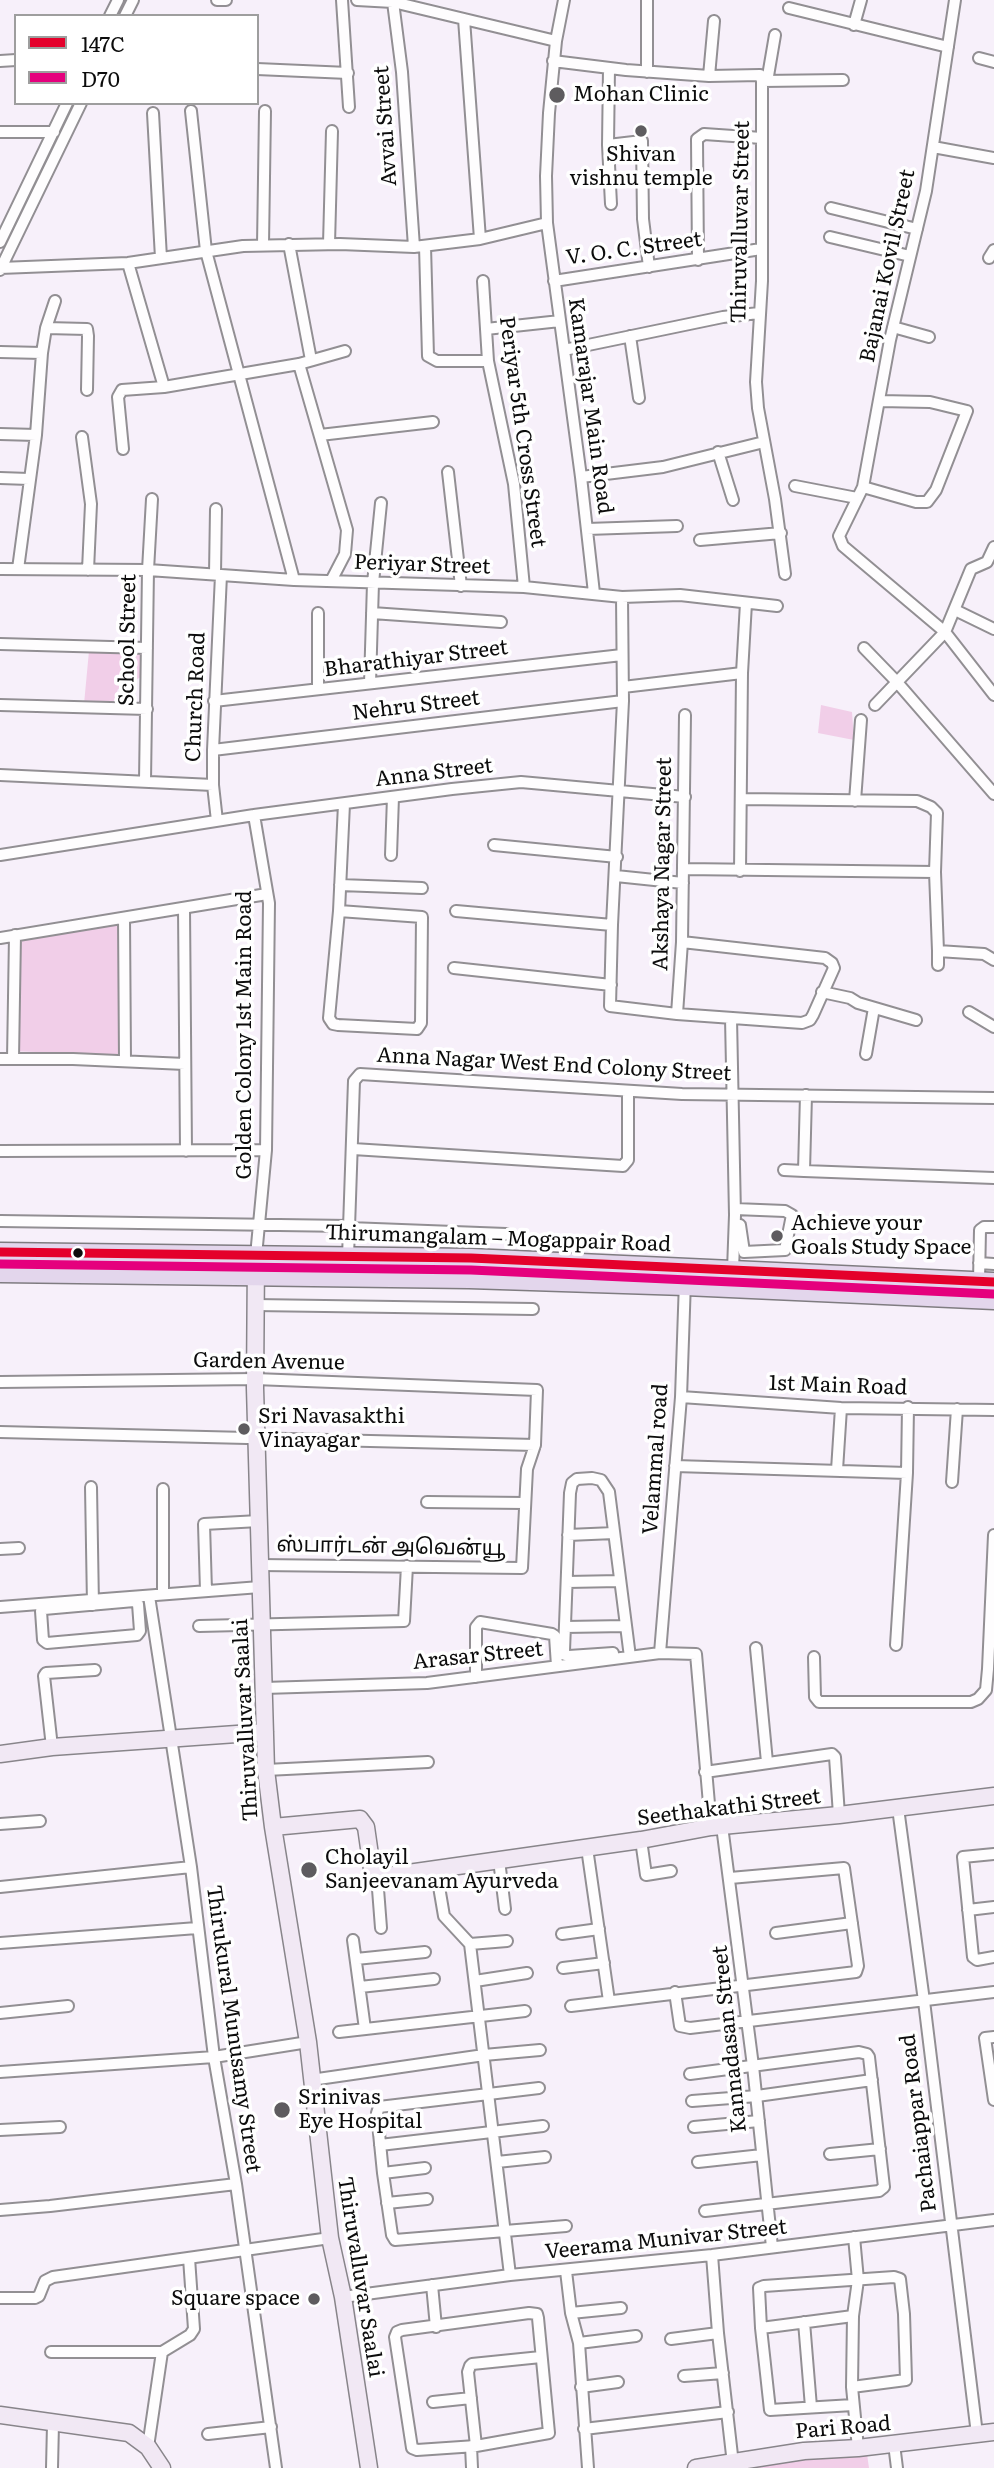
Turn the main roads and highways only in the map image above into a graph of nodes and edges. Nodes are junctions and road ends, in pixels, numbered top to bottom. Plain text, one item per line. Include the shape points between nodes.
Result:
1 (0, 1252) edge
2 (0, 1273) edge
3 (984, 1275) edge
4 (994, 1300) edge

1 - 3 main road, Thirumangalam – Mogappair Road via 471,1258 792,1273
2 - 4 main road, Thirumangalam – Mogappair Road via 470,1279

